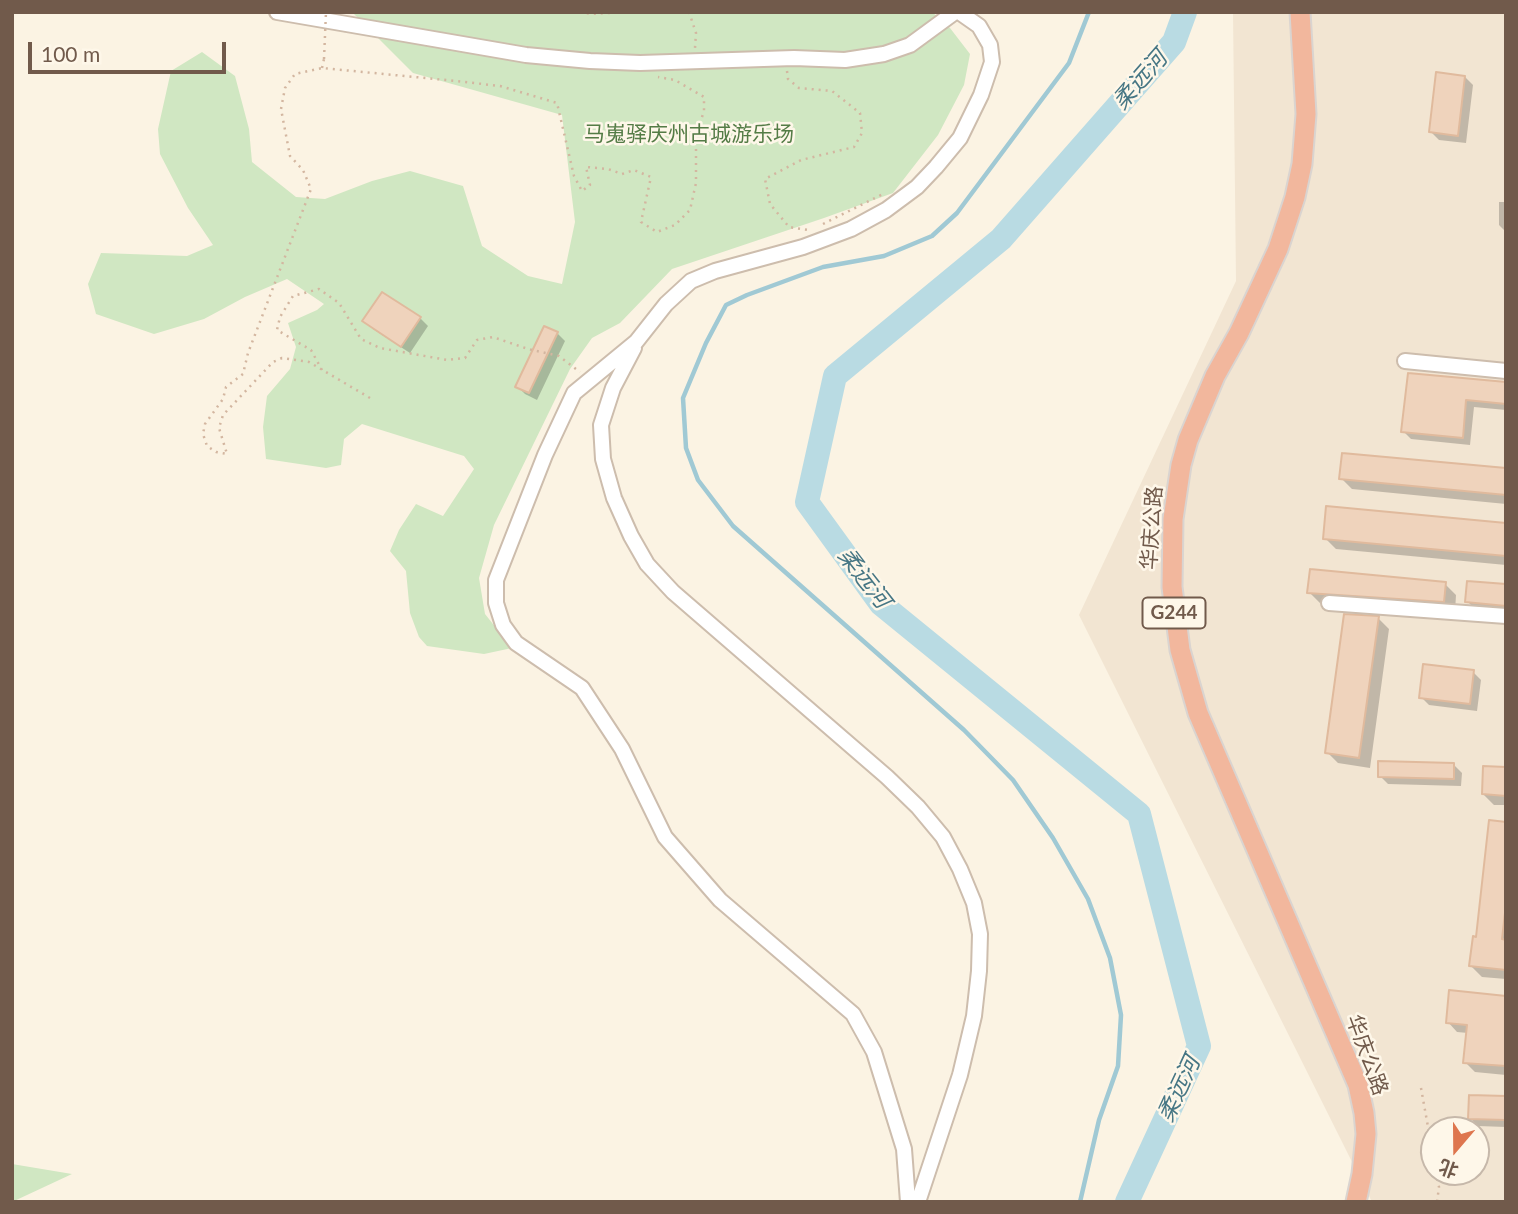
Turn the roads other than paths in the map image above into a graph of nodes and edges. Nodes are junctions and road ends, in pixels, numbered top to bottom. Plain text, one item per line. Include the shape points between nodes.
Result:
1 (277, 12) edge
2 (957, 12) edge
3 (1293, 12) edge
4 (1300, 12) edge
5 (636, 342) junction
6 (1405, 360) dead end
7 (1506, 371) edge
8 (1329, 603) dead end
9 (1506, 616) edge
10 (908, 1202) edge
11 (918, 1202) edge
12 (1349, 1202) edge
13 (1356, 1202) edge

1 - 2 street via 526,55 644,63 845,60 884,54 911,45
2 - 5 street via 979,26 990,46 992,62 960,138 917,187 851,229 691,281
3 - 12 highway, 华庆公路 / G244 via 1298,138 1288,195 1272,247 1181,439 1166,518 1165,587 1173,651 1193,717 1350,1088 1358,1143
4 - 13 highway, 华庆公路 / G244 via 1306,114 1295,197 1273,261 1188,440 1173,519 1172,587 1180,650 1198,713 1358,1085 1366,1134
5 - 10 street via 574,393 503,559 496,580 496,603 503,625 516,643 582,688 622,748 665,836 720,900 853,1014 874,1052 904,1149
5 - 11 street via 601,425 603,459 614,498 647,564 918,807 943,837 974,904 980,934 974,1016 960,1075
6 - 7 street
8 - 9 street

